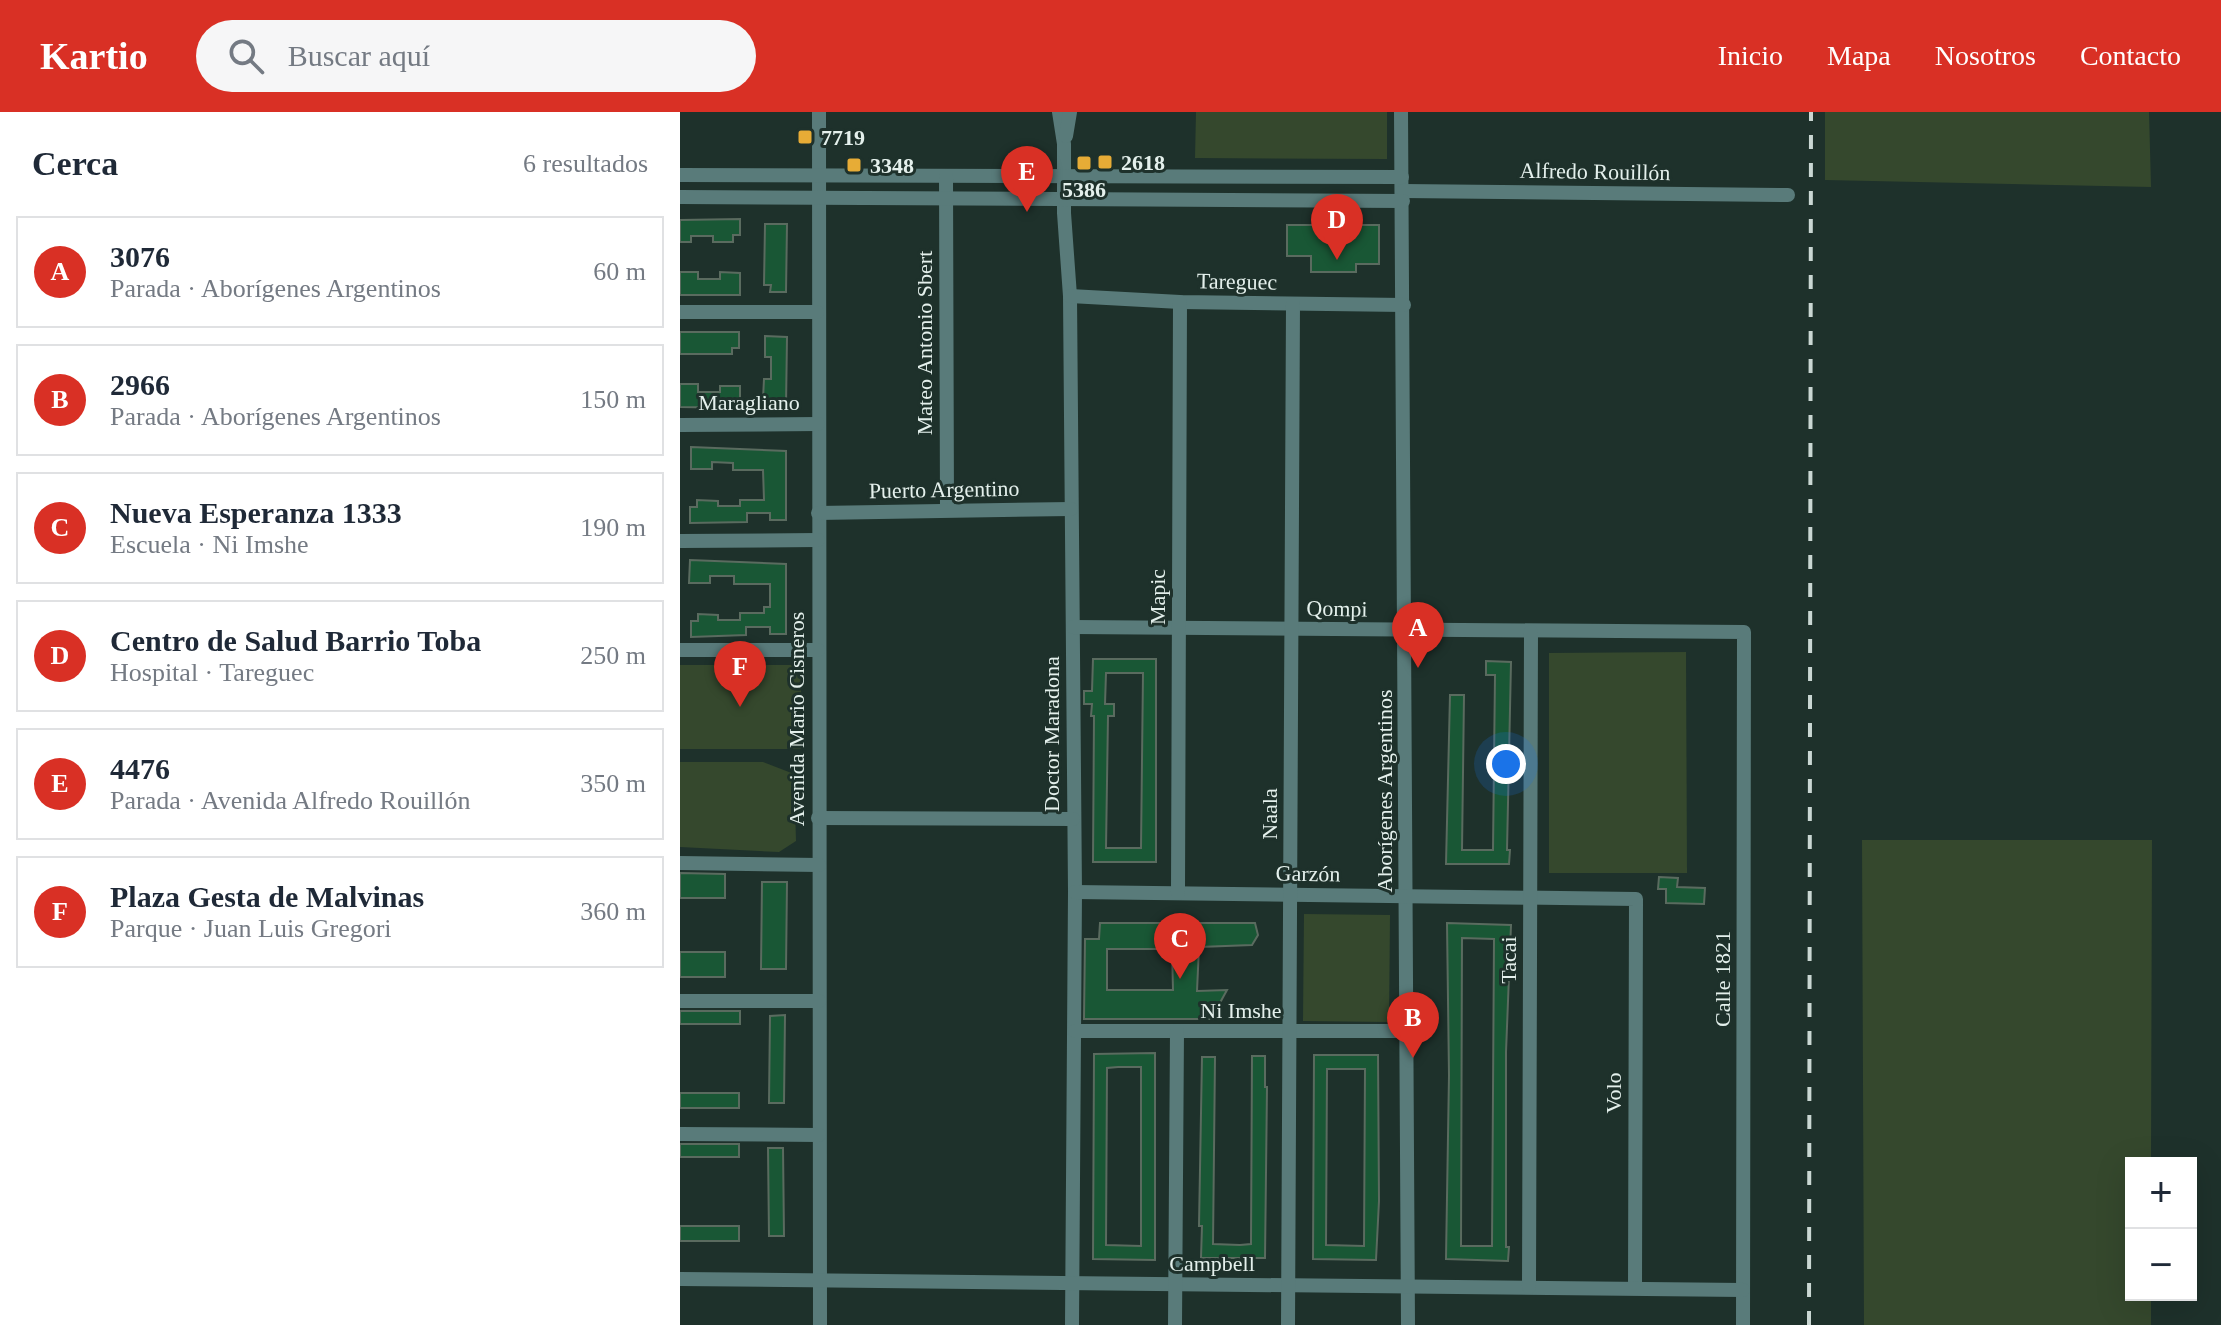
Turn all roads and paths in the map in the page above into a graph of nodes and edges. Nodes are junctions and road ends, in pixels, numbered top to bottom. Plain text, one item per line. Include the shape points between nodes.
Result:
1 (819, 112) edge
2 (1059, 112) edge
3 (1070, 112) edge
4 (1401, 112) edge
5 (1064, 144) junction
6 (680, 175) edge
7 (817, 175) junction
8 (946, 176) junction
9 (1064, 176) junction
10 (1403, 190) junction
11 (1788, 195) dead end
12 (680, 197) edge
13 (817, 198) junction
14 (946, 198) junction
15 (1064, 198) junction
16 (1070, 296) junction
17 (1180, 302) junction
18 (1293, 304) junction
19 (1404, 305) junction
20 (680, 312) edge
21 (817, 312) junction
22 (818, 424) junction
23 (680, 425) edge
24 (1071, 509) junction
25 (947, 510) junction
26 (818, 513) junction
27 (818, 540) junction
28 (680, 541) edge
29 (1073, 627) junction
30 (1178, 628) junction
31 (1292, 629) junction
32 (1405, 632) junction
33 (1531, 632) junction
34 (1744, 632) joint
35 (680, 650) edge
36 (818, 650) junction
37 (818, 818) junction
38 (1073, 819) junction
39 (680, 863) edge
40 (819, 865) junction
41 (1075, 892) junction
42 (1178, 893) junction
43 (1290, 894) junction
44 (1406, 896) junction
45 (1530, 897) junction
46 (1636, 899) joint
47 (680, 1001) edge
48 (819, 1001) junction
49 (1075, 1031) junction
50 (1177, 1031) junction
51 (1407, 1031) junction
52 (1290, 1032) junction
53 (680, 1134) edge
54 (819, 1135) junction
55 (680, 1279) edge
56 (820, 1280) junction
57 (1175, 1284) junction
58 (1072, 1285) junction
59 (1288, 1285) junction
60 (1408, 1286) junction
61 (1529, 1287) junction
62 (1635, 1288) junction
63 (1743, 1290) junction
64 (820, 1325) edge
65 (1072, 1325) edge
66 (1175, 1325) edge
67 (1288, 1325) edge
68 (1408, 1325) edge
69 (1743, 1325) edge

1 - 7 street, Avenida Mario Cisneros
2 - 5 street, Doctor Maradona
3 - 5 street, Doctor Maradona
4 - 10 street, Aborígenes Argentinos
5 - 9 street, Doctor Maradona
6 - 7 street
7 - 8 street
7 - 13 street, Avenida Mario Cisneros
8 - 9 street
8 - 14 street, Mateo Antonio Sbert
9 - 10 street
9 - 15 street, Doctor Maradona
10 - 11 street, Alfredo Rouillón
10 - 15 street
10 - 19 street, Aborígenes Argentinos
12 - 13 street
13 - 14 street
13 - 21 street, Avenida Mario Cisneros
14 - 15 street
14 - 25 street, Mateo Antonio Sbert
15 - 16 street, Doctor Maradona
16 - 17 street, Tareguec
16 - 24 street, Doctor Maradona
17 - 18 street, Tareguec
17 - 30 street, Mapic
18 - 19 street, Tareguec
18 - 31 street, Naala
19 - 32 street, Aborígenes Argentinos
20 - 21 street
21 - 22 street, Avenida Mario Cisneros
22 - 23 street, Maragliano
22 - 26 street, Avenida Mario Cisneros
24 - 25 street, Puerto Argentino
24 - 29 street, Doctor Maradona
25 - 26 street, Puerto Argentino
26 - 27 street, Avenida Mario Cisneros
27 - 28 street
27 - 36 street, Avenida Mario Cisneros
29 - 30 street, Qompi
29 - 38 street, Doctor Maradona
30 - 31 street, Qompi
30 - 42 street, Mapic
31 - 32 street, Qompi
31 - 43 street, Naala
32 - 33 street, Qompi
32 - 44 street, Aborígenes Argentinos
33 - 34 street, Qompi
33 - 45 street, Tacai
34 - 63 street, Calle 1821
35 - 36 street
36 - 37 street, Avenida Mario Cisneros
37 - 38 street
37 - 40 street, Avenida Mario Cisneros
38 - 41 street, Doctor Maradona
39 - 40 street
40 - 48 street, Avenida Mario Cisneros
41 - 42 street, Garzón
41 - 49 street, Doctor Maradona
42 - 43 street, Garzón
43 - 44 street, Garzón
43 - 52 street, Naala
44 - 45 street, Garzón
44 - 51 street, Aborígenes Argentinos
45 - 46 street, Garzón
45 - 61 street, Tacai
46 - 62 street, Volo
47 - 48 street
48 - 54 street, Avenida Mario Cisneros
49 - 50 street, Ni Imshe
49 - 58 street, Doctor Maradona
50 - 52 street, Ni Imshe
50 - 57 street
51 - 52 street, Ni Imshe
51 - 60 street, Aborígenes Argentinos
52 - 59 street, Naala
53 - 54 street
54 - 56 street, Avenida Mario Cisneros
55 - 56 street, Campbell
56 - 58 street, Campbell
56 - 64 street, Avenida Mario Cisneros
57 - 58 street, Campbell
57 - 59 street, Campbell
57 - 66 street
58 - 65 street, Doctor Maradona
59 - 60 street, Campbell
59 - 67 street, Naala
60 - 61 street, Campbell
60 - 68 street, Aborígenes Argentinos
61 - 62 street, Campbell
62 - 63 street, Campbell
63 - 69 street, Calle 1821

